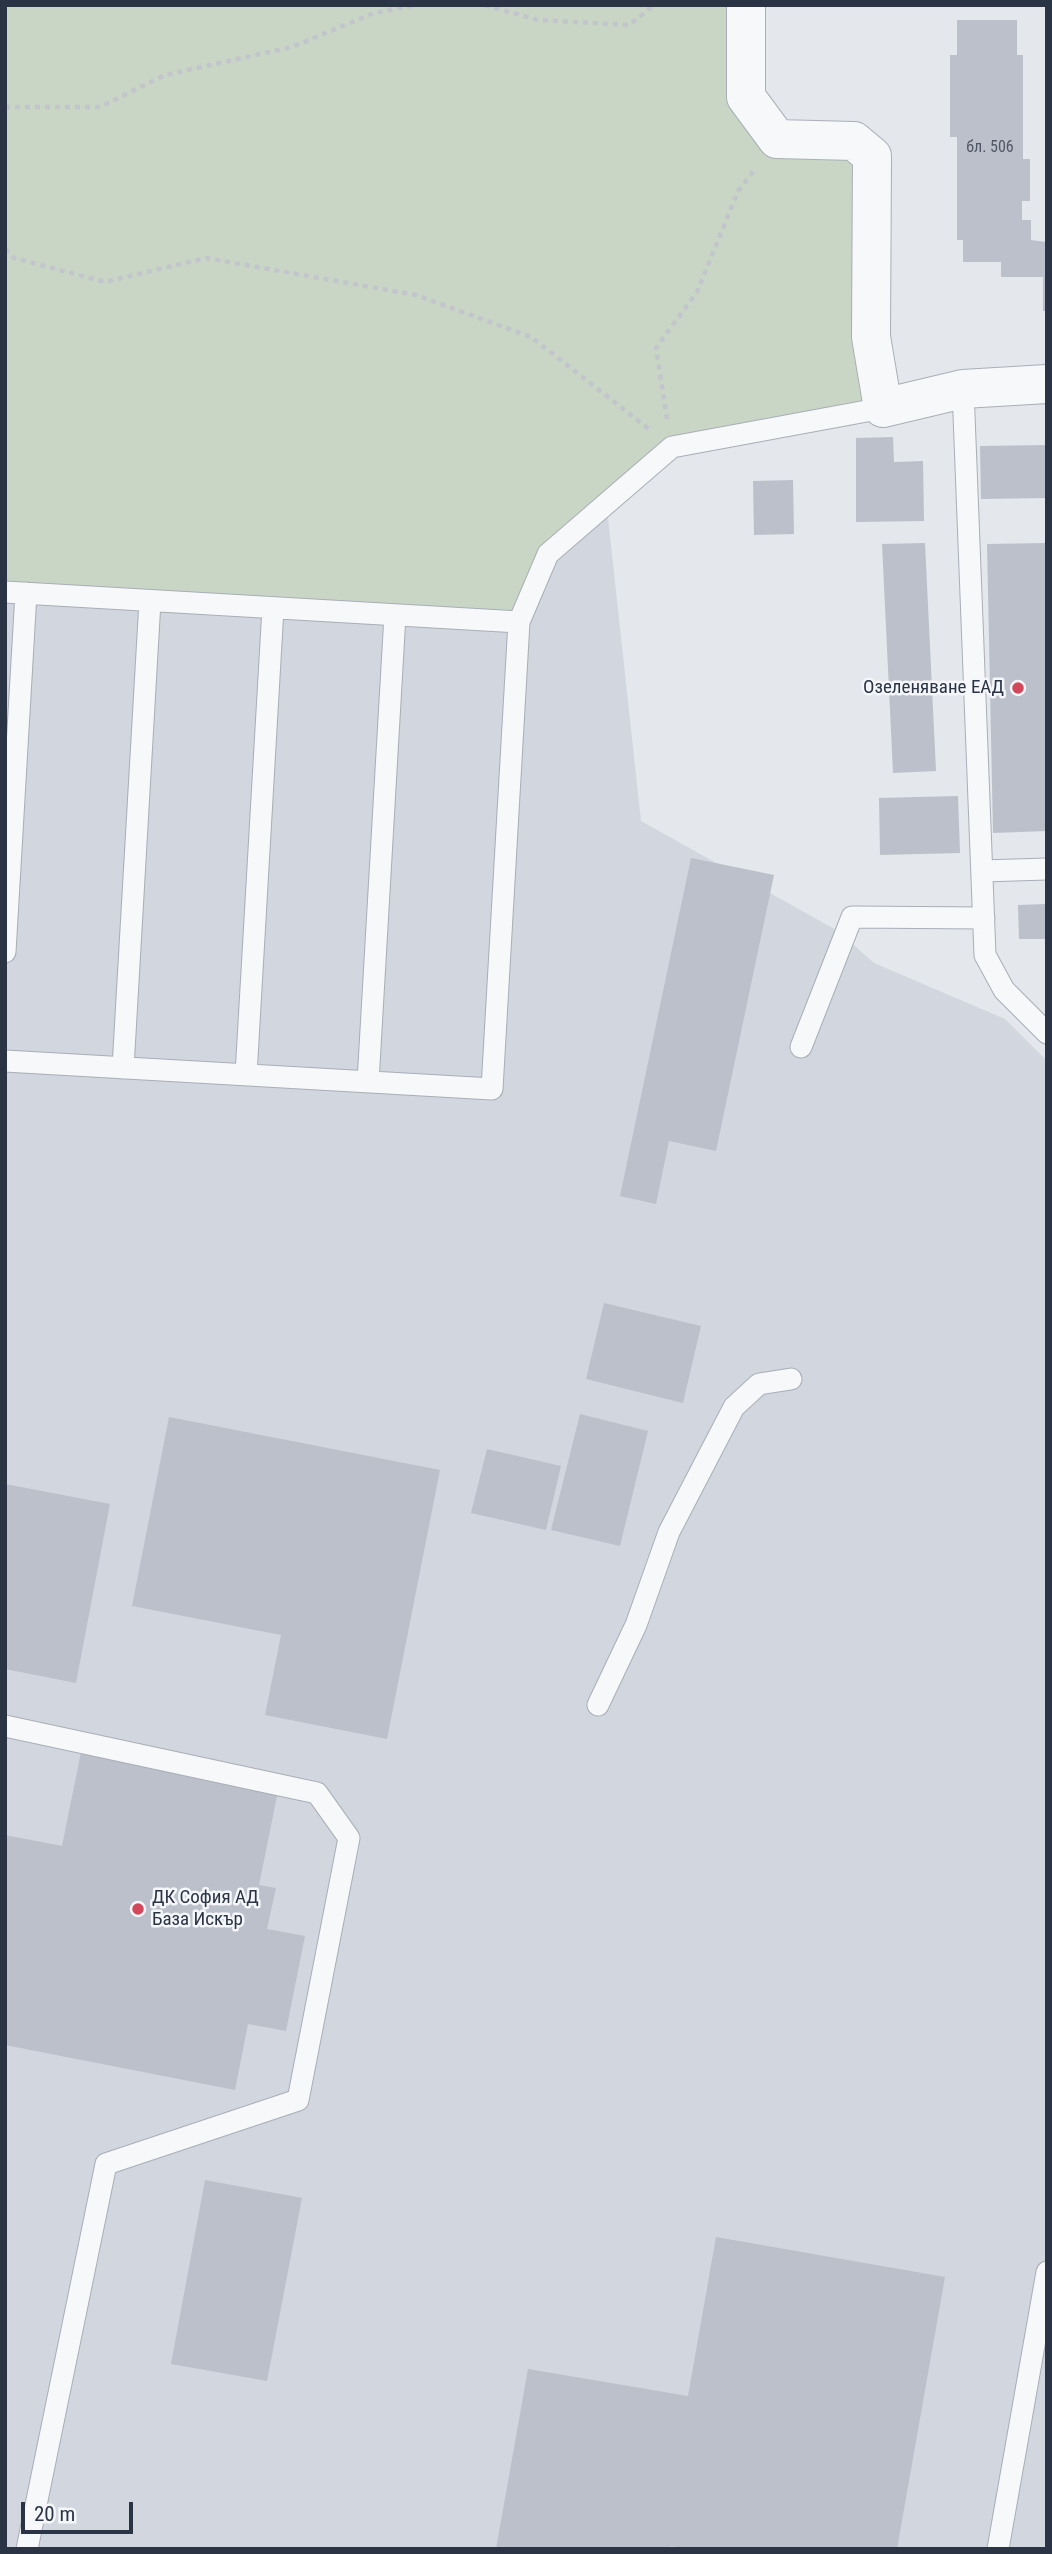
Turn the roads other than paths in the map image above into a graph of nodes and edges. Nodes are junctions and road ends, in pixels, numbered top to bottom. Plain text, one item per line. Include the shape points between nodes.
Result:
1 (746, 5) edge
2 (1047, 384) edge
3 (963, 389) junction
4 (883, 408) junction
5 (16, 593) edge
6 (150, 601) junction
7 (273, 608) junction
8 (395, 615) junction
9 (519, 621) junction
10 (1047, 869) edge
11 (982, 871) junction
12 (984, 918) junction
13 (5, 952) edge
14 (1047, 1033) edge
15 (801, 1046) dead end
16 (5, 1061) edge
17 (123, 1068) junction
18 (246, 1075) junction
19 (368, 1082) junction
20 (791, 1379) dead end
21 (598, 1705) dead end
22 (5, 1726) edge
23 (1047, 2272) edge
24 (27, 2549) edge
25 (998, 2549) edge

1 - 4 street via 746,97 777,139 854,141 872,156 871,337
2 - 3 street
3 - 4 street
3 - 11 lane
4 - 9 lane via 672,447 548,554
5 - 6 lane
5 - 13 lane
6 - 7 lane
6 - 17 lane
7 - 8 lane
7 - 18 lane
8 - 9 lane
8 - 19 lane
9 - 19 lane via 492,1089
10 - 11 lane
11 - 12 lane
12 - 14 lane via 985,955 1004,990
12 - 15 lane via 852,917
16 - 17 lane
17 - 18 lane
18 - 19 lane
20 - 21 lane via 759,1384 734,1407 670,1532 636,1625
22 - 24 lane via 317,1793 349,1838 298,2100 106,2164
23 - 25 lane

